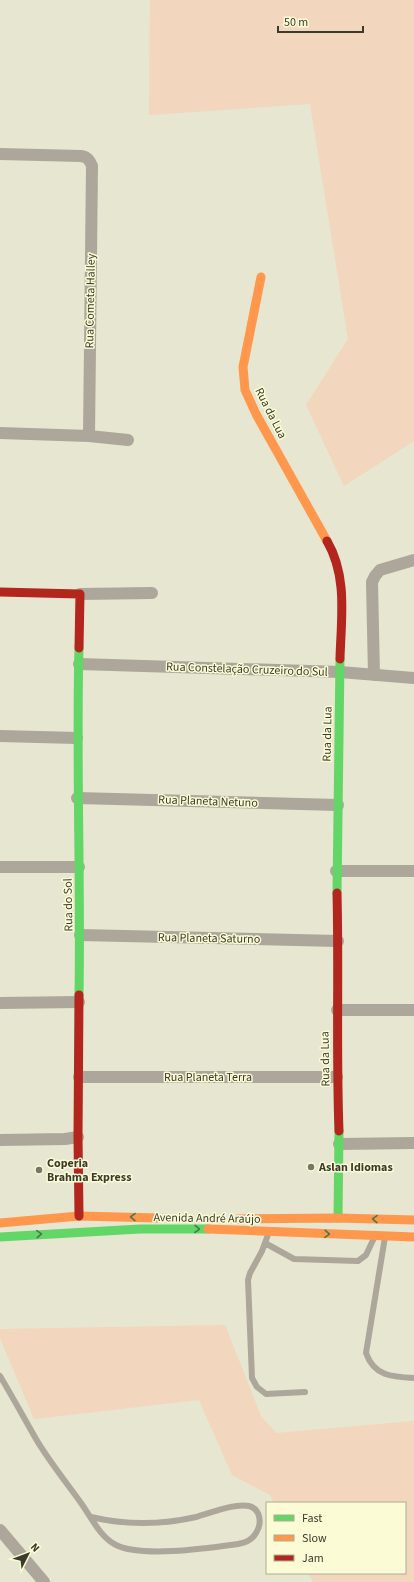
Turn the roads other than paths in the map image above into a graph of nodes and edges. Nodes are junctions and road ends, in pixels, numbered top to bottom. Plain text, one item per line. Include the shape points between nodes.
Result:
1 (0, 154) edge
2 (261, 277) dead end
3 (0, 433) edge
4 (89, 436) junction
5 (128, 440) dead end
6 (414, 560) edge
7 (0, 592) edge
8 (152, 593) dead end
9 (80, 594) junction
10 (79, 664) junction
11 (340, 672) junction
12 (374, 675) junction
13 (414, 678) edge
14 (0, 736) edge
15 (77, 738) junction
16 (77, 798) junction
17 (338, 805) junction
18 (0, 867) edge
19 (79, 867) junction
20 (336, 871) junction
21 (414, 871) edge
22 (80, 935) junction
23 (338, 941) junction
24 (79, 1002) junction
25 (0, 1003) edge
26 (337, 1010) junction
27 (414, 1010) edge
28 (337, 1076) junction
29 (80, 1077) junction
30 (78, 1137) junction
31 (0, 1140) edge
32 (414, 1143) edge
33 (339, 1144) junction
34 (79, 1216) junction
35 (170, 1218) dead end
36 (338, 1218) junction
37 (232, 1219) dead end
38 (414, 1220) edge
39 (0, 1223) edge
40 (270, 1231) junction
41 (0, 1237) edge
42 (374, 1237) junction
43 (385, 1237) junction
44 (414, 1237) edge
45 (265, 1243) junction
46 (0, 1376) edge
47 (414, 1378) edge
48 (305, 1392) dead end
49 (91, 1517) junction
50 (0, 1531) edge
51 (44, 1582) edge

1 - 4 street, Rua Cometa Halley via 82,156 88,159 92,166
2 - 11 street, Rua da Lua via 243,367 245,390 337,561 342,587
3 - 4 street
4 - 5 street
6 - 12 street via 380,570 372,582
7 - 9 street
8 - 9 street
9 - 10 street, Rua do Sol
10 - 11 street, Rua Constelação Cruzeiro do Sul
10 - 15 street, Rua do Sol
11 - 12 street, Rua Constelação Cruzeiro do Sul
11 - 17 street, Rua da Lua
12 - 13 street, Rua Constelação Cruzeiro do Sul
14 - 15 street
15 - 16 street, Rua do Sol
16 - 17 street, Rua Planeta Netuno
16 - 19 street, Rua do Sol
17 - 20 street, Rua da Lua
18 - 19 street
19 - 22 street, Rua do Sol
20 - 21 street
20 - 23 street, Rua da Lua
22 - 23 street, Rua Planeta Saturno
22 - 24 street, Rua do Sol
23 - 26 street, Rua da Lua
24 - 25 street
24 - 29 street, Rua do Sol
26 - 27 street
26 - 28 street, Rua da Lua
28 - 29 street, Rua Planeta Terra
28 - 33 street, Rua da Lua
29 - 30 street, Rua do Sol
30 - 31 street
30 - 34 street, Rua do Sol
32 - 33 street
33 - 36 street, Rua da Lua
35 -> 34 street, Avenida André Araújo
34 - 39 street, Avenida André Araújo
36 - 37 street, Avenida André Araújo
38 -> 36 street, Avenida André Araújo
41 -> 40 street, Avenida André Araújo via 161,1228
40 -> 42 street, Avenida André Araújo
40 - 45 lane
42 - 43 street, Avenida André Araújo
42 - 45 lane via 366,1255 358,1261 294,1259
43 - 44 street, Avenida André Araújo
43 - 47 lane via 366,1353 370,1364 381,1373
45 - 48 lane via 248,1280 252,1378 257,1387 266,1394
46 - 49 lane via 37,1440
49 - 49 lane via 106,1521 161,1523 228,1508 250,1506 259,1514 260,1520 256,1533 250,1540 241,1543 161,1552 116,1545 105,1538
50 - 51 street

